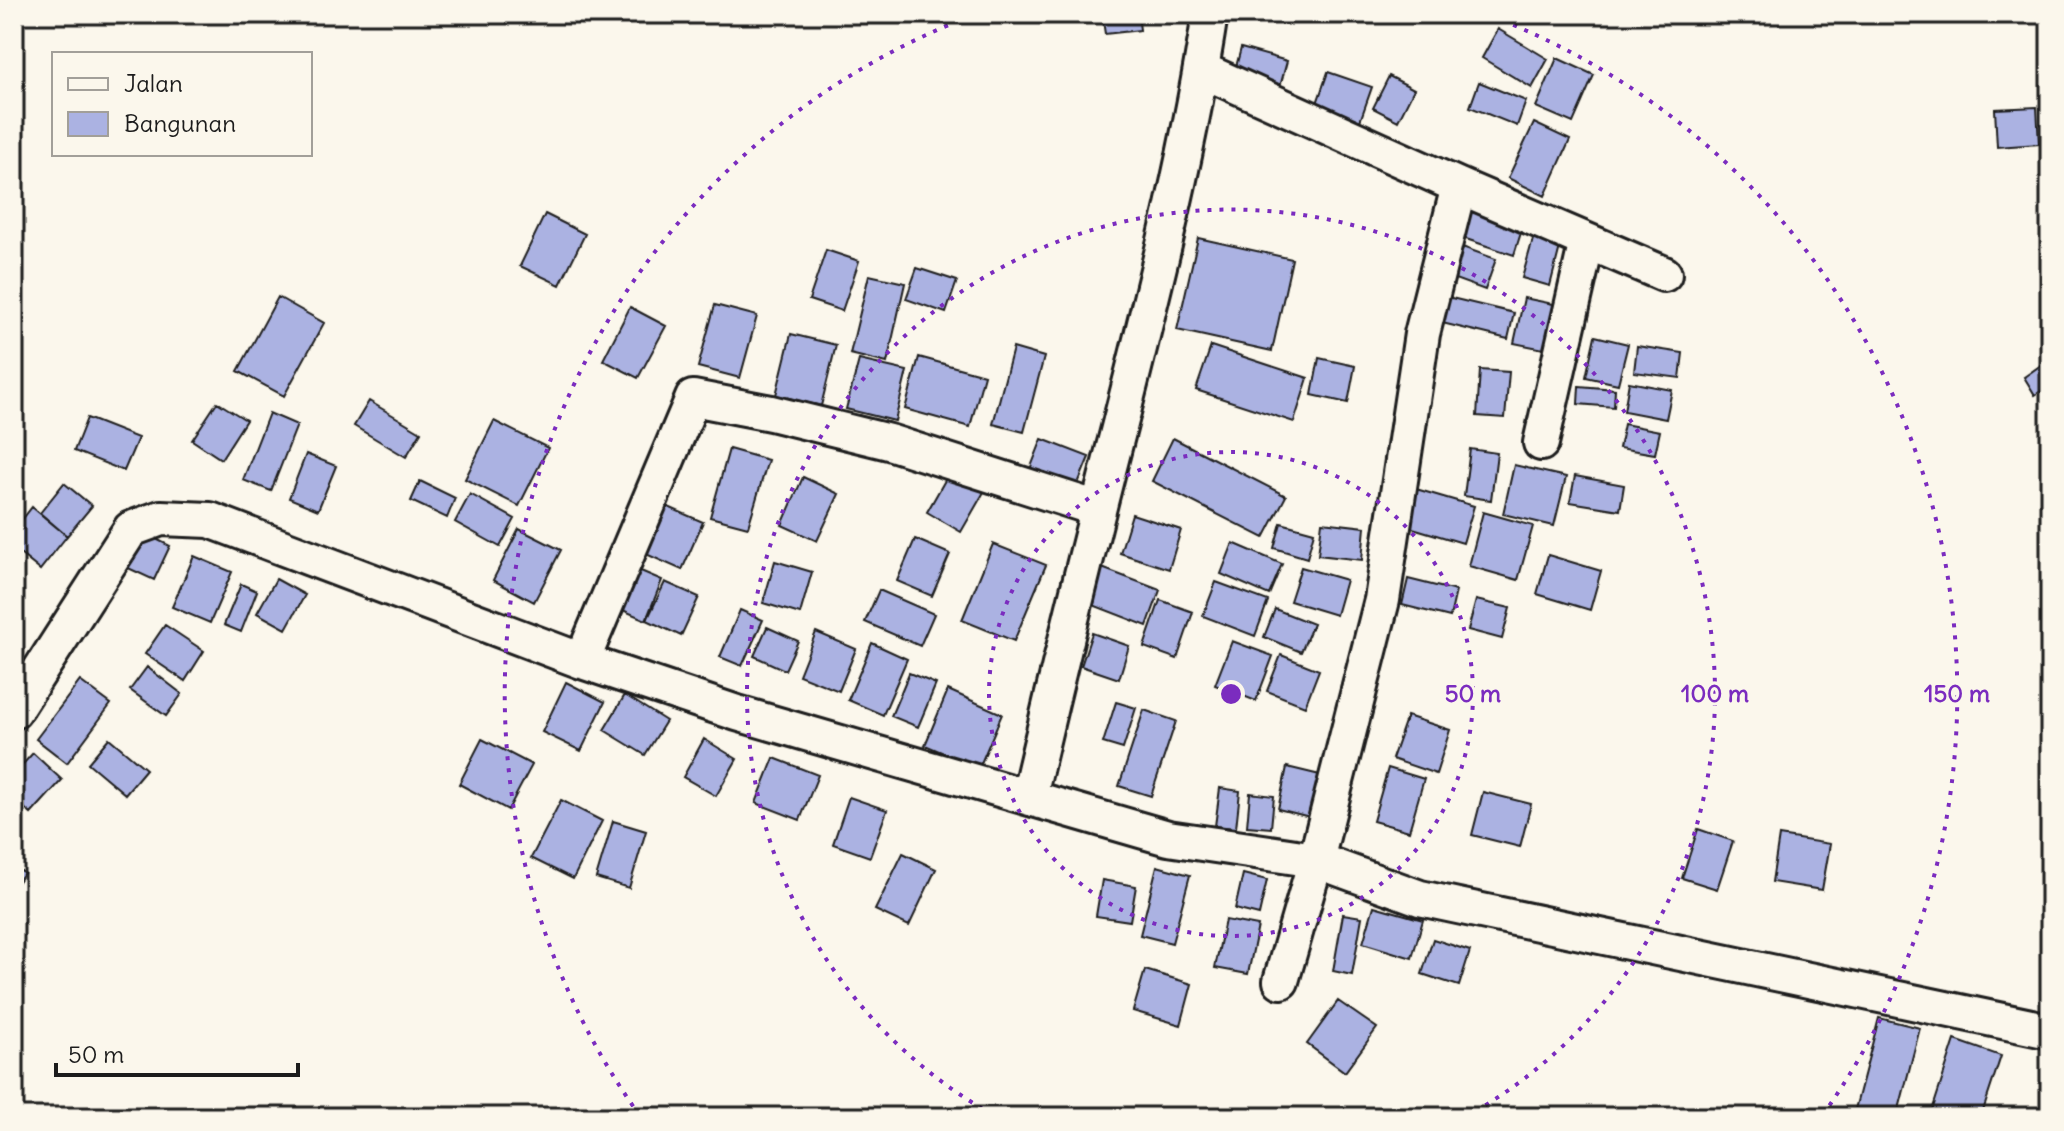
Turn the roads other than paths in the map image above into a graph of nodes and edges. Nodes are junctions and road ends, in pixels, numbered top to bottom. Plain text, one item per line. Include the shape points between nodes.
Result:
1 (1210, 14) edge
2 (1202, 70) junction
3 (1459, 186) junction
4 (1587, 241) junction
5 (1664, 274) dead end
6 (1541, 443) dead end
7 (1098, 509) junction
8 (582, 661) junction
9 (14, 711) edge
10 (1029, 796) junction
11 (1316, 860) junction
12 (1281, 981) dead end
13 (2050, 1031) edge

1 - 2 street
2 - 3 street
2 - 7 street
3 - 4 street
3 - 11 street via 1422,334 1382,600
4 - 5 street
4 - 6 street
7 - 8 street via 889,442 693,398
7 - 10 street
8 - 9 street via 241,530 210,520 161,518 131,529
8 - 10 street via 737,713
10 - 11 street via 1168,838
11 - 12 street
11 - 13 street via 1420,898

